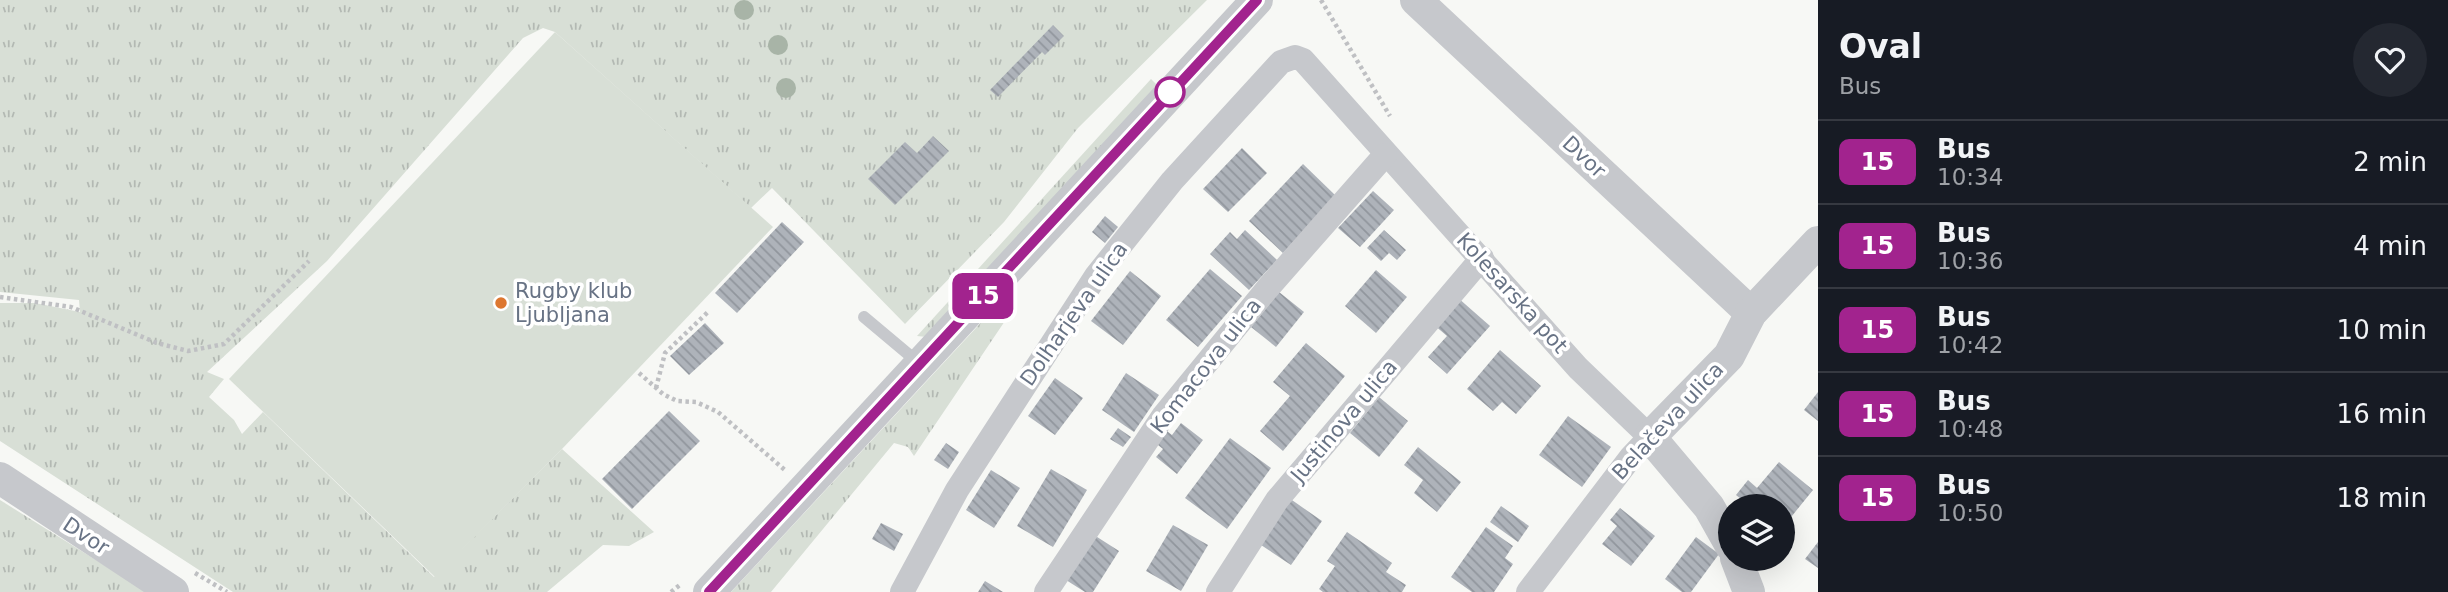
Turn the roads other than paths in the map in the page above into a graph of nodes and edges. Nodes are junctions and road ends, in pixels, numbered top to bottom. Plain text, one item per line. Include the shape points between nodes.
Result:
1 (1257, 0) edge
2 (1416, 0) edge
3 (1281, 62) joint
4 (1385, 155) junction
5 (1818, 242) edge
6 (1482, 258) junction
7 (1751, 313) junction
8 (864, 317) dead end
9 (920, 364) junction
10 (1650, 437) junction
11 (0, 478) edge
12 (1718, 523) edge
13 (1740, 571) edge
14 (173, 592) edge
15 (709, 592) edge
16 (902, 592) edge
17 (1046, 592) edge
18 (1217, 592) edge
19 (1528, 592) edge
20 (1749, 592) edge

1 - 9 street
2 - 7 street, Dvor
3 - 4 street, Kolesarska pot via 1295,57 1303,60
3 - 16 street, Dolharjeva ulica via 1172,181 1096,276 957,490
4 - 6 street, Kolesarska pot
4 - 17 street, Komacova ulica via 1164,415
5 - 7 street, Belačeva ulica
6 - 10 street, Kolesarska pot via 1578,368
6 - 18 street, Justinova ulica via 1277,500
7 - 10 street, Belačeva ulica via 1729,356
8 - 9 lane
9 - 15 street
10 - 12 street, Kolesarska pot
10 - 19 street, Belačeva ulica
11 - 14 street, Dvor
13 - 20 street

